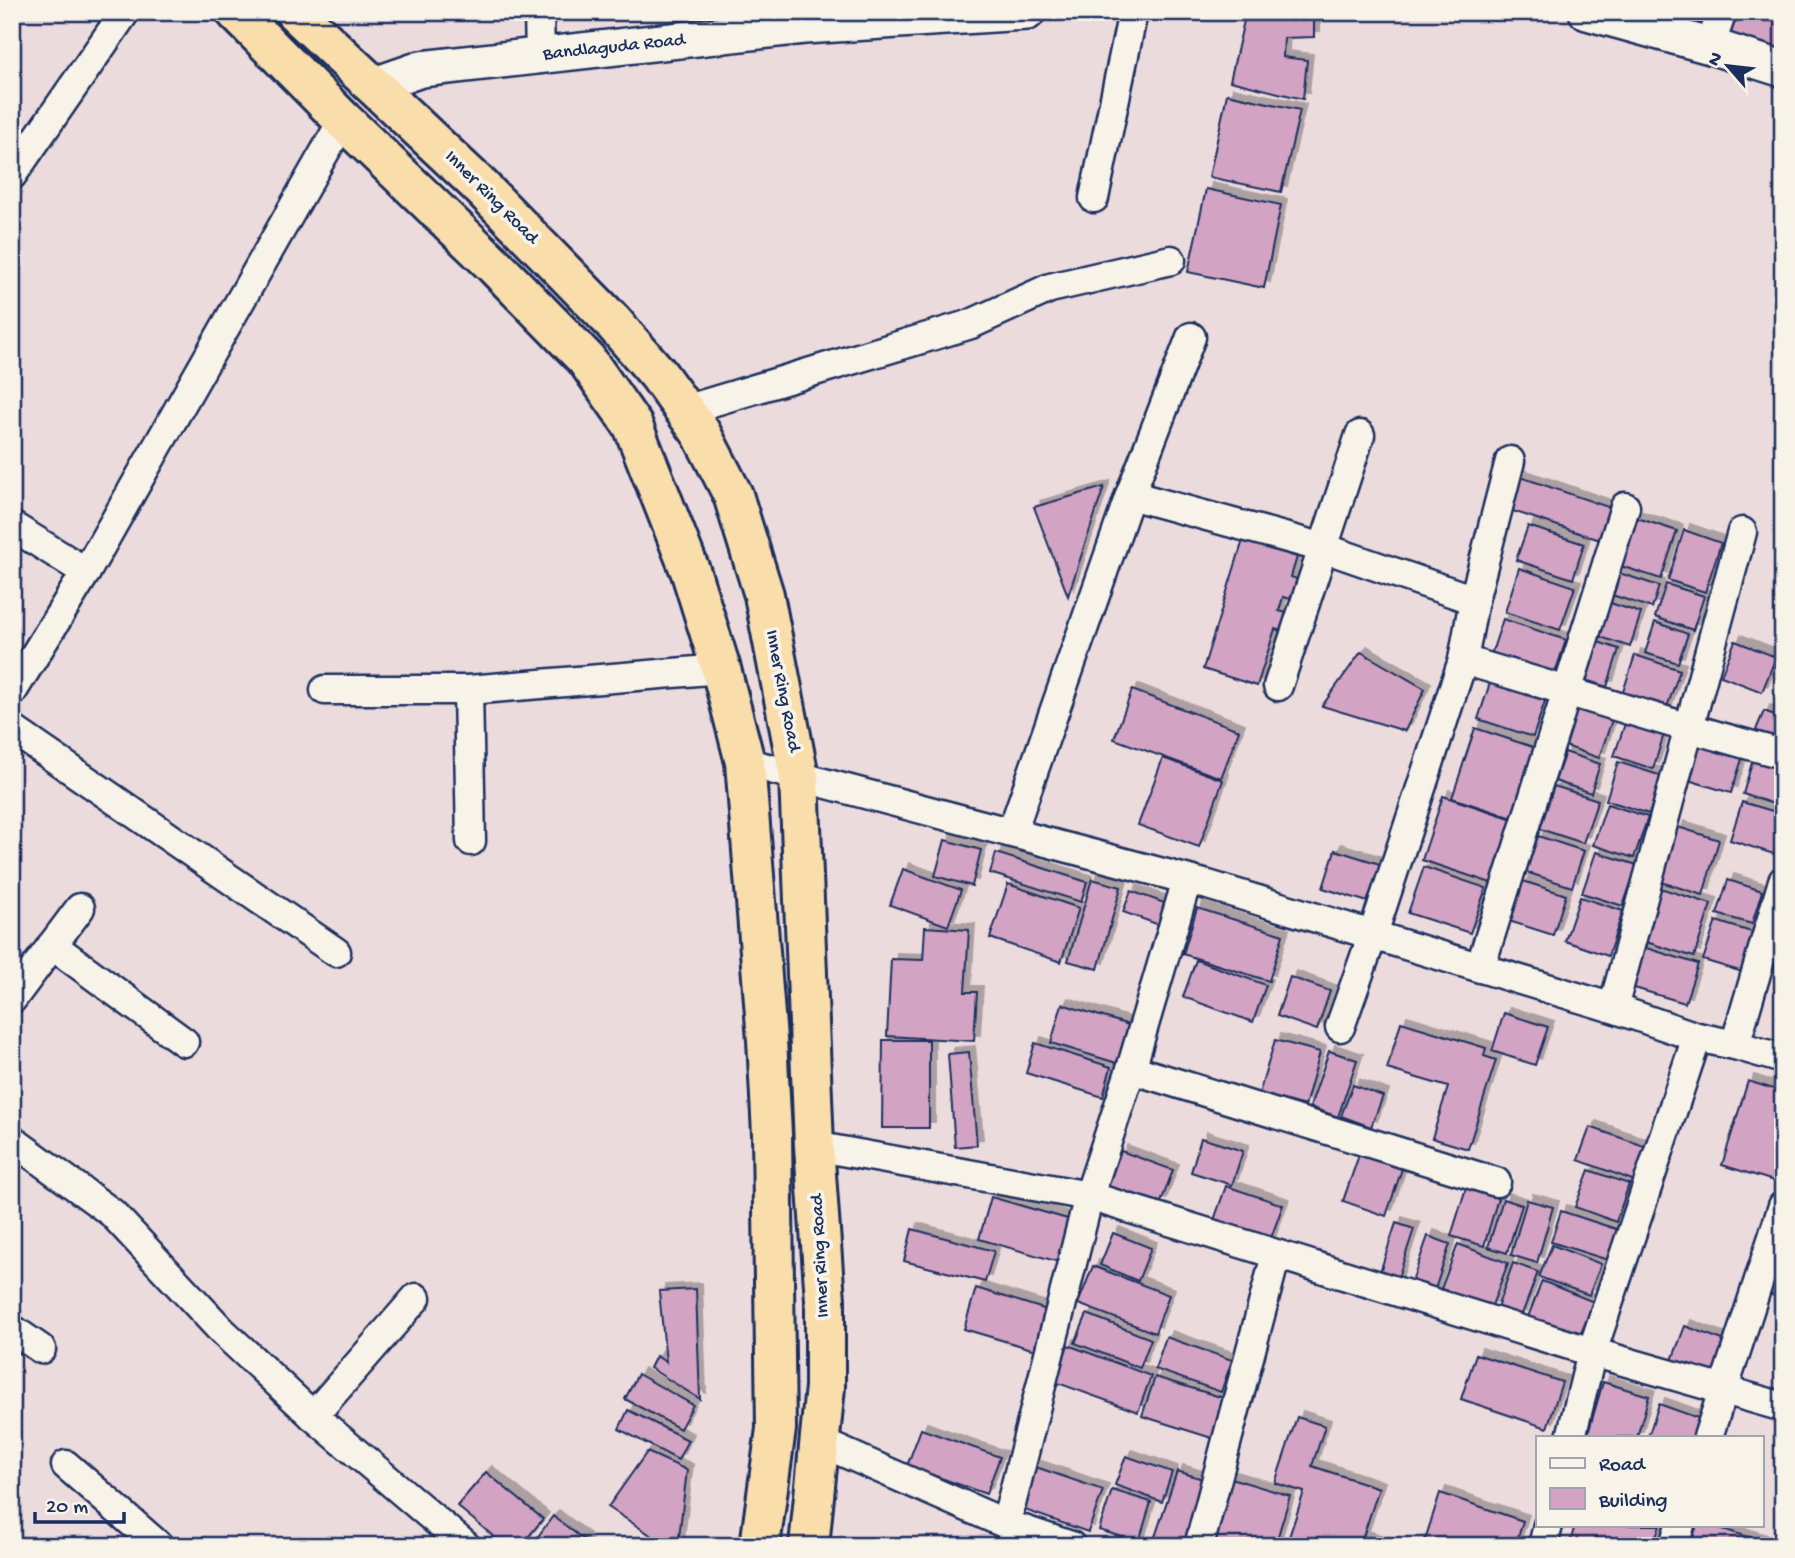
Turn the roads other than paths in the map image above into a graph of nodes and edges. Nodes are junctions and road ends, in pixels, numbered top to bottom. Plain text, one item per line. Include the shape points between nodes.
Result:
1 (125, 12) edge
2 (236, 12) edge
3 (295, 12) edge
4 (539, 12) edge
5 (1027, 12) edge
6 (1133, 12) edge
7 (1587, 12) edge
8 (1722, 12) edge
9 (809, 19) edge
10 (1710, 46) junction
11 (540, 56) junction
12 (1783, 69) edge
13 (372, 86) junction
14 (343, 120) junction
15 (12, 175) edge
16 (1094, 198) dead end
17 (1171, 260) dead end
18 (1191, 337) dead end
19 (685, 410) junction
20 (1360, 435) dead end
21 (1510, 461) dead end
22 (1130, 495) junction
23 (1625, 507) dead end
24 (12, 526) edge
25 (1742, 532) dead end
26 (1324, 548) junction
27 (86, 572) junction
28 (1474, 600) junction
29 (1463, 660) junction
30 (721, 669) junction
31 (1278, 686) dead end
32 (325, 690) dead end
33 (468, 690) junction
34 (1568, 690) junction
35 (12, 692) edge
36 (12, 729) edge
37 (1688, 730) junction
38 (1783, 754) edge
39 (745, 762) junction
40 (799, 776) junction
41 (1012, 832) junction
42 (471, 841) dead end
43 (1187, 880) junction
44 (1783, 881) edge
45 (80, 908) dead end
46 (1373, 934) junction
47 (52, 945) junction
48 (336, 952) dead end
49 (1480, 968) junction
50 (12, 999) edge
51 (1613, 1008) junction
52 (1339, 1027) dead end
53 (1697, 1037) junction
54 (184, 1042) dead end
55 (1735, 1045) junction
56 (1783, 1059) edge
57 (1131, 1069) junction
58 (12, 1140) edge
59 (814, 1146) junction
60 (1496, 1182) dead end
61 (1089, 1196) junction
62 (1783, 1206) edge
63 (1276, 1255) junction
64 (416, 1298) dead end
65 (12, 1329) edge
66 (41, 1349) dead end
67 (1592, 1352) junction
68 (1723, 1390) junction
69 (1783, 1407) edge
70 (313, 1416) junction
71 (1570, 1436) edge
72 (1708, 1436) edge
73 (820, 1442) junction
74 (66, 1465) dead end
75 (1006, 1524) junction
76 (1548, 1526) edge
77 (1680, 1526) edge
78 (159, 1546) edge
79 (466, 1546) edge
80 (760, 1546) edge
81 (809, 1546) edge
82 (1071, 1546) edge
83 (1199, 1546) edge
84 (1543, 1546) edge
85 (1674, 1546) edge

1 - 15 street
2 - 14 highway
3 - 13 highway, Inner Ring Road
4 - 11 street
5 - 9 street, Bandlaguda Road
6 - 16 street
7 - 10 street
8 - 10 street
9 - 11 street, Bandlaguda Road
10 - 12 street
11 - 13 street, Bandlaguda Road via 421,69
13 - 19 highway, Inner Ring Road via 480,186 612,321
14 - 27 street
14 - 30 highway via 586,359 633,426 691,573
17 - 19 street via 1050,288 971,324
18 - 22 street
19 - 40 highway, Inner Ring Road via 733,495 764,595
20 - 26 street
21 - 28 street
22 - 26 street
22 - 41 street
23 - 34 street
24 - 27 street
25 - 37 street
26 - 28 street
26 - 31 street
27 - 35 street
28 - 29 street
29 - 34 street
29 - 46 street
30 - 33 street
30 - 39 highway
32 - 33 street
33 - 42 street
34 - 37 street
34 - 49 street
36 - 48 street
37 - 38 street
37 - 51 street
39 - 40 street
39 - 80 highway via 772,1135 775,1429
40 - 41 street
40 - 59 highway, Inner Ring Road
41 - 43 street
43 - 46 street
43 - 57 street
44 - 55 street
45 - 47 street
46 - 49 street
46 - 52 street
47 - 50 street
47 - 54 street
49 - 51 street
51 - 53 street
53 - 55 street
53 - 67 street
55 - 56 street
57 - 60 street
57 - 61 street
58 - 70 street via 111,1213 222,1331
59 - 61 street
59 - 73 highway, Inner Ring Road via 825,1300
61 - 63 street
61 - 75 street
62 - 68 street
63 - 67 street
63 - 83 street
64 - 70 street
65 - 66 street
67 - 68 street
67 - 71 street
68 - 69 street
68 - 72 street
70 - 79 street
73 - 75 street
73 - 81 highway, Inner Ring Road
74 - 78 street
75 - 82 street
76 - 84 street
77 - 85 street

